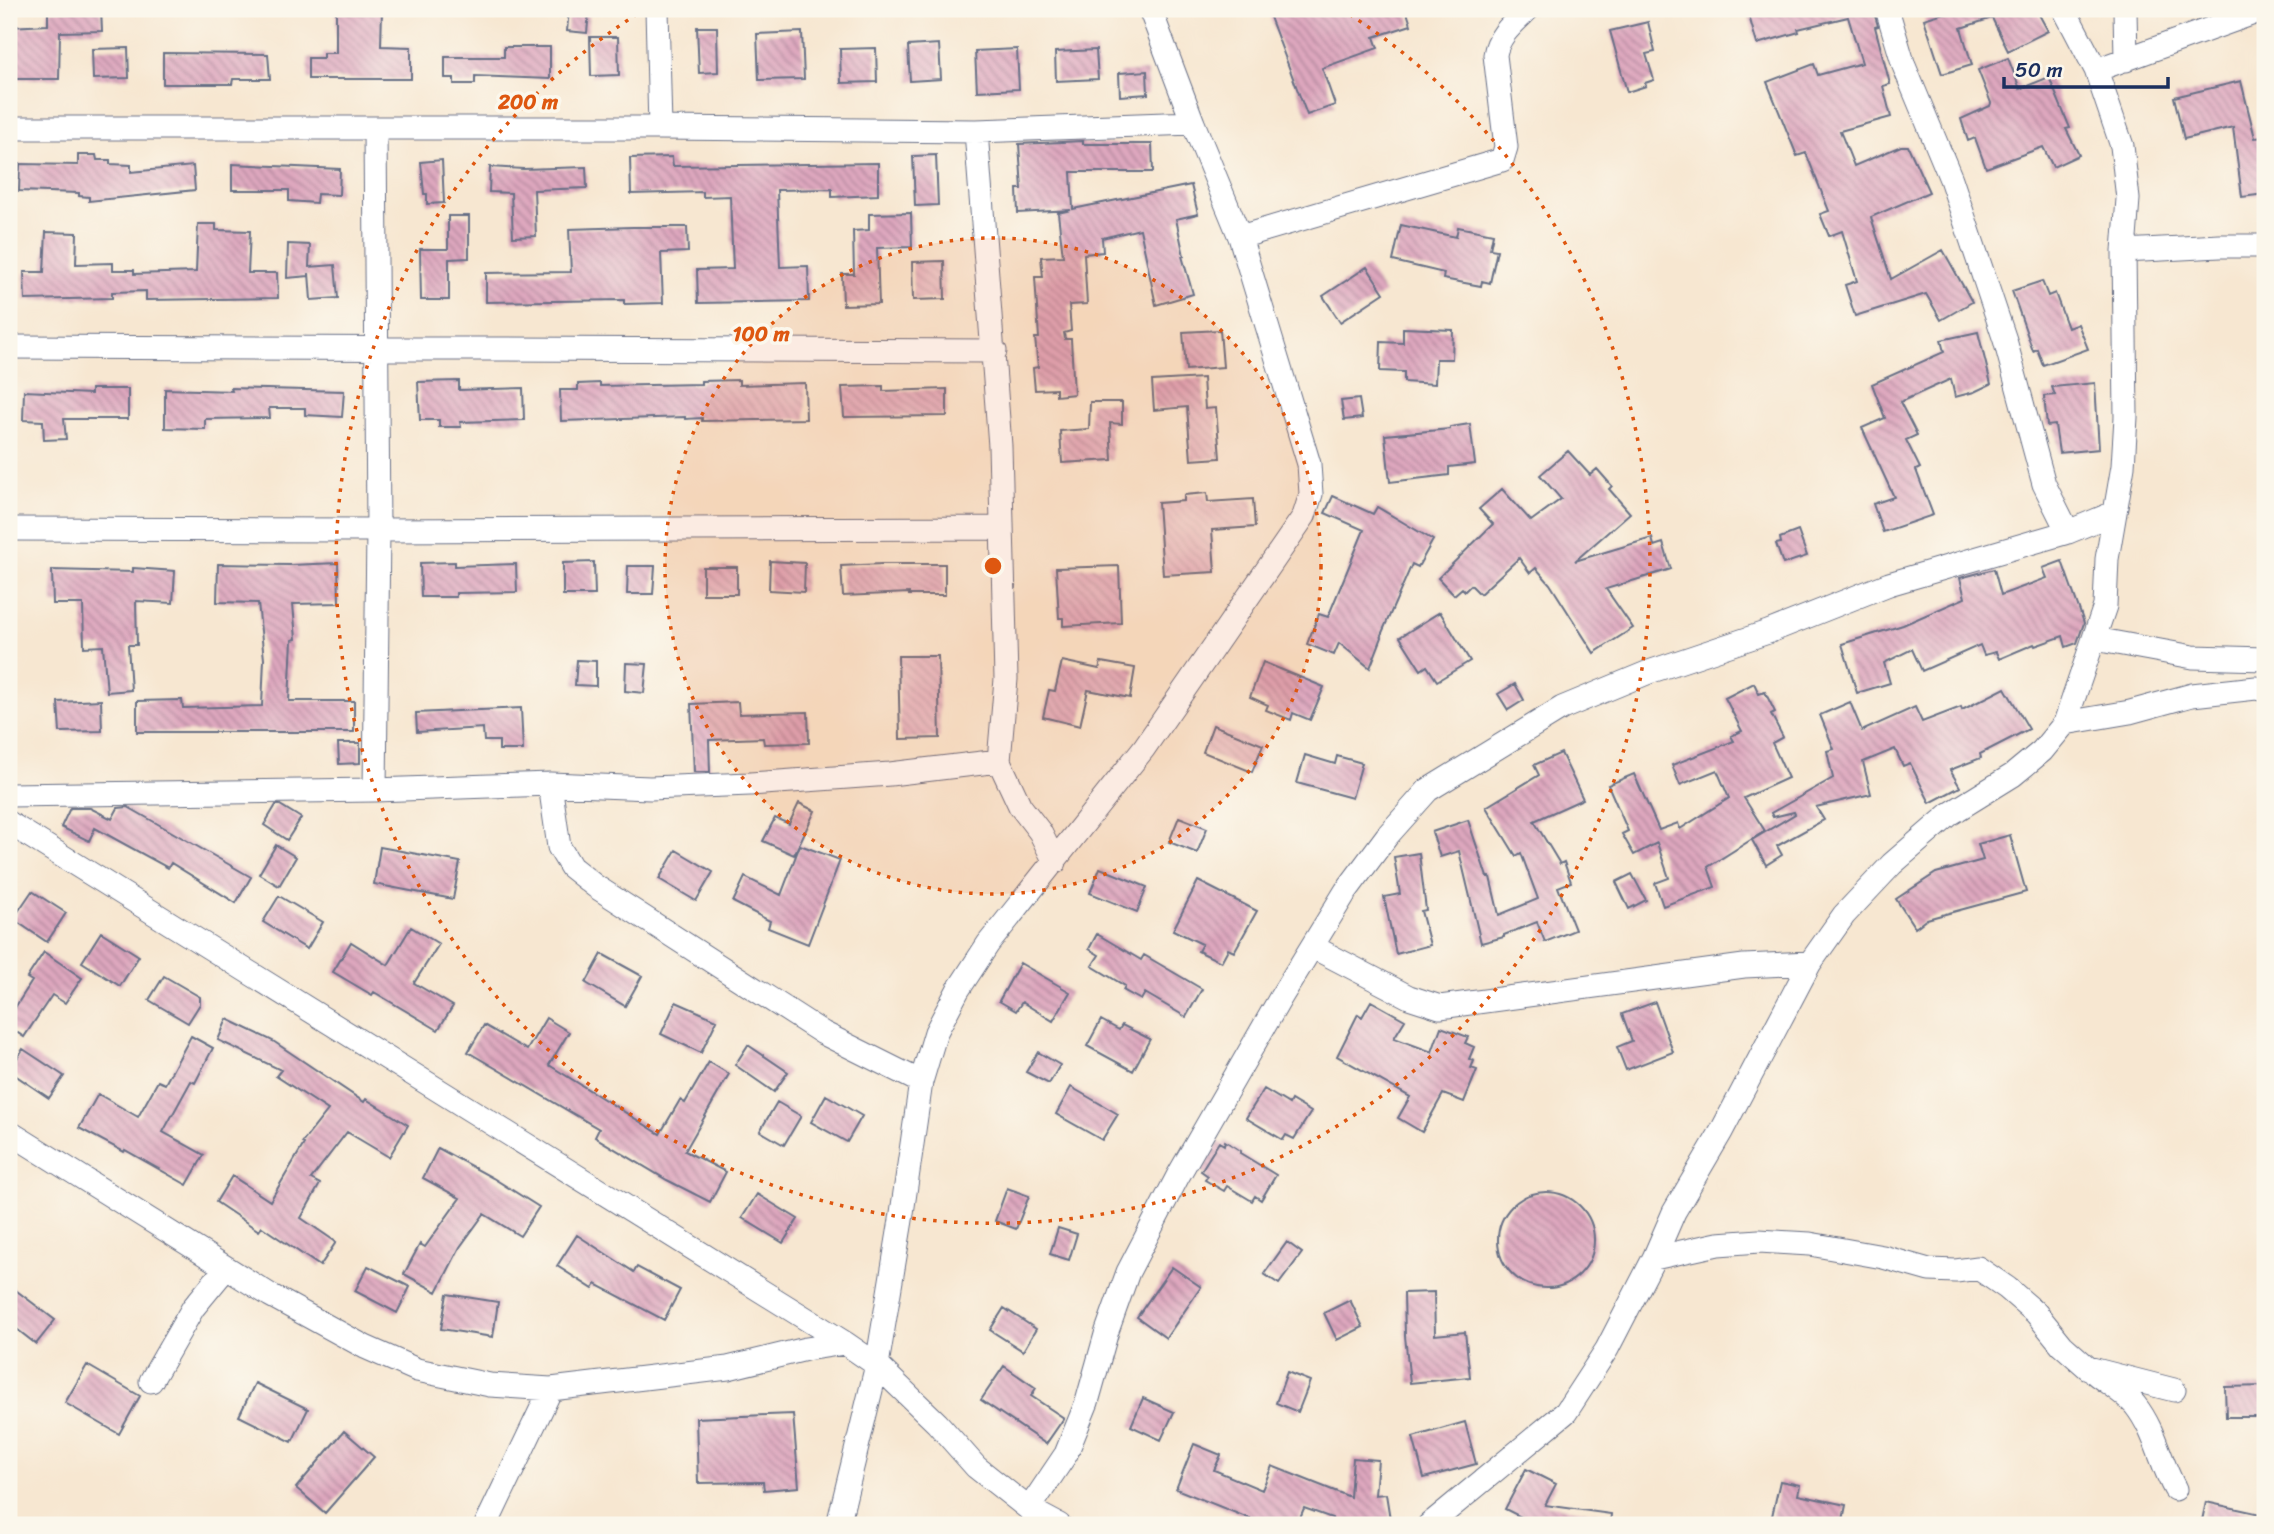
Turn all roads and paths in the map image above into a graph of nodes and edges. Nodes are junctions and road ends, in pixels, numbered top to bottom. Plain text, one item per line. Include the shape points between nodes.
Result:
1 (657, 9) edge
2 (1150, 9) edge
3 (1528, 9) edge
4 (1887, 9) edge
5 (2064, 9) edge
6 (2125, 9) edge
7 (2265, 9) edge
8 (2126, 60) junction
9 (2096, 69) junction
10 (1193, 123) junction
11 (9, 128) edge
12 (375, 128) junction
13 (660, 128) junction
14 (976, 131) junction
15 (1240, 237) junction
16 (2265, 246) edge
17 (2124, 251) junction
18 (9, 346) edge
19 (377, 348) junction
20 (995, 351) junction
21 (2114, 513) junction
22 (1002, 528) junction
23 (9, 529) edge
24 (378, 530) junction
25 (2068, 532) junction
26 (2095, 639) junction
27 (2265, 659) edge
28 (2265, 690) edge
29 (2065, 723) junction
30 (999, 761) junction
31 (550, 783) junction
32 (375, 790) junction
33 (9, 795) edge
34 (9, 823) edge
35 (1055, 862) junction
36 (1313, 947) junction
37 (1810, 963) junction
38 (921, 1082) junction
39 (9, 1132) edge
40 (1654, 1258) junction
41 (226, 1268) junction
42 (845, 1343) junction
43 (877, 1365) junction
44 (2088, 1368) junction
45 (151, 1381) dead end
46 (551, 1389) junction
47 (2174, 1390) dead end
48 (2175, 1489) dead end
49 (1029, 1509) junction
50 (486, 1525) edge
51 (838, 1525) edge
52 (1059, 1525) edge
53 (1429, 1525) edge

1 - 13 street
2 - 10 street
3 - 15 street via 1500,38 1494,55 1507,147 1502,160
4 - 25 street via 2005,340 2045,484
5 - 9 street
6 - 8 street
7 - 8 street
8 - 9 street
9 - 17 street via 2122,146 2128,199
10 - 14 street
10 - 15 street
11 - 12 street
12 - 13 street
12 - 19 street
13 - 14 street
14 - 20 street
15 - 35 street via 1309,464 1311,494 1304,516 1151,737
16 - 17 street
17 - 21 street via 2126,417
18 - 19 street
19 - 20 street
19 - 24 street
20 - 22 street
21 - 25 street
21 - 26 street via 2105,606
22 - 24 street
22 - 30 street via 1006,679
23 - 24 street
24 - 32 street
25 - 36 street via 1889,584 1562,708 1428,790 1346,891
26 - 27 street via 2193,657
26 - 29 street
28 - 29 street via 2192,695
29 - 37 street via 2042,751 2013,775 1950,814 1892,864 1844,915
30 - 31 street via 750,784 650,788
30 - 35 street
31 - 32 street
31 - 38 street via 559,847 571,867 823,1033
32 - 33 street
34 - 42 street
35 - 38 street via 988,944 958,990 936,1032
36 - 37 street via 1409,997 1440,1007 1744,965
36 - 49 street via 1178,1176 1128,1272 1066,1454
37 - 40 street via 1674,1212
38 - 43 street
39 - 41 street
40 - 44 street via 1718,1244 1759,1241 1810,1244 1929,1270 1978,1268 2036,1313
40 - 53 street via 1607,1349 1566,1412
41 - 45 street via 193,1308
41 - 46 street via 365,1347 417,1370 490,1385
42 - 43 street
42 - 46 street via 728,1368
43 - 49 street via 976,1467
43 - 51 street
44 - 47 street
44 - 48 street via 2134,1404
46 - 50 street
49 - 52 street

